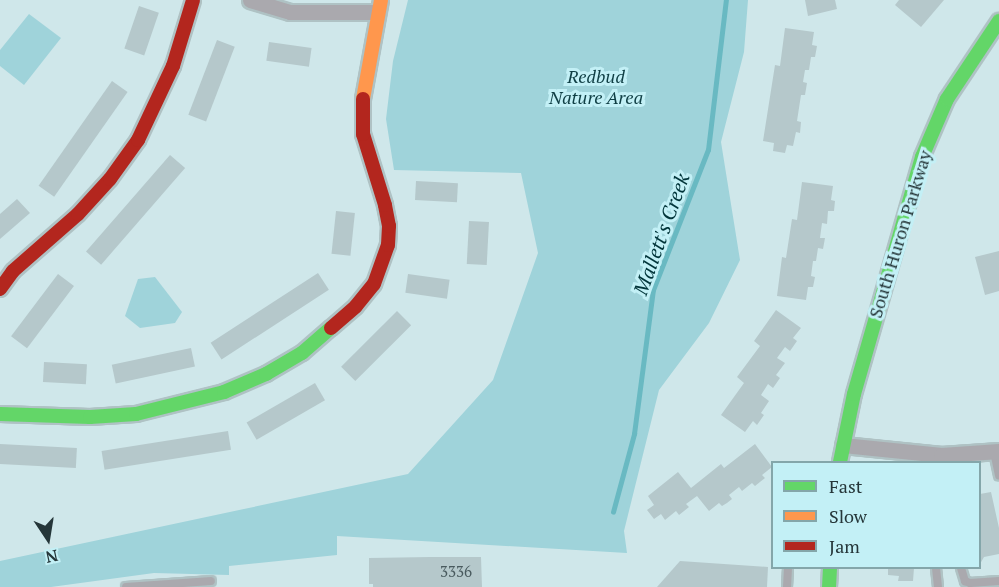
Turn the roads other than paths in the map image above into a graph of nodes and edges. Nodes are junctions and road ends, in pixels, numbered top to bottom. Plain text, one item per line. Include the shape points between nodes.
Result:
1 (193, 0) edge
2 (250, 0) edge
3 (379, 6) edge
4 (999, 21) edge
5 (0, 289) edge
6 (0, 414) edge
7 (843, 445) junction
8 (996, 452) edge
9 (921, 458) edge
10 (942, 459) edge
11 (840, 461) edge
12 (999, 475) edge
13 (788, 569) edge
14 (830, 569) edge
15 (936, 569) edge
16 (961, 569) edge
17 (211, 581) dead end
18 (999, 581) edge
19 (126, 587) edge
20 (787, 587) edge
21 (830, 587) edge
22 (938, 587) edge

1 - 5 street via 173,66 138,140 78,214
2 - 3 street via 290,12
3 - 6 street via 364,82 362,116 369,159 385,205 388,245 374,284 356,306 302,353 224,392 136,414
4 - 7 street, South Huron Parkway via 947,99 922,157
7 - 9 street
7 - 11 street, South Huron Parkway
8 - 10 street
8 - 12 lane
9 - 10 street
13 - 20 lane
14 - 21 street
15 - 22 lane
16 - 18 lane via 970,583
17 - 19 lane

